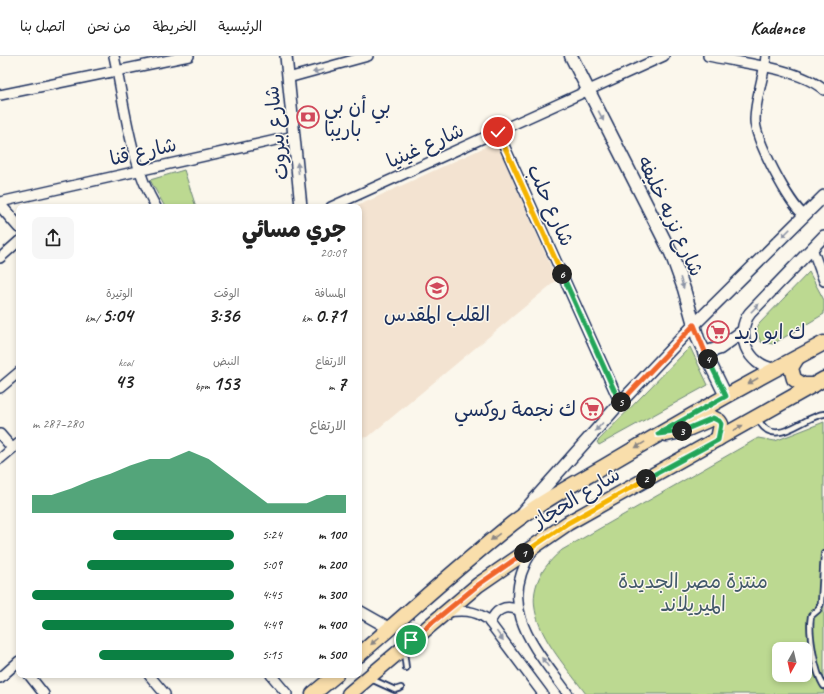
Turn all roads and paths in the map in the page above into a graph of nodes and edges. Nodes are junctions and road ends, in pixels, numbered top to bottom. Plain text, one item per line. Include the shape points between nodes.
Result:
1 (114, 56) edge
2 (188, 56) edge
3 (286, 56) edge
4 (368, 56) edge
5 (571, 56) edge
6 (664, 56) edge
7 (708, 56) edge
8 (766, 56) edge
9 (765, 68) junction
10 (117, 71) junction
11 (288, 78) junction
12 (823, 88) edge
13 (589, 91) junction
14 (0, 95) edge
15 (498, 132) junction
16 (294, 136) junction
17 (139, 171) junction
18 (824, 196) edge
19 (0, 204) edge
20 (155, 204) edge
21 (301, 204) edge
22 (338, 204) edge
23 (804, 215) junction
24 (16, 223) edge
25 (824, 236) edge
26 (16, 244) edge
27 (812, 248) junction
28 (0, 258) edge
29 (824, 281) edge
30 (694, 325) junction
31 (742, 332) junction
32 (824, 343) edge
33 (704, 353) junction
34 (797, 358) junction
35 (774, 369) junction
36 (16, 375) edge
37 (819, 382) edge
38 (0, 388) edge
39 (726, 396) junction
40 (620, 403) junction
41 (824, 414) edge
42 (757, 418) junction
43 (0, 434) edge
44 (658, 434) junction
45 (718, 440) junction
46 (16, 445) edge
47 (0, 459) edge
48 (513, 523) junction
49 (538, 543) junction
50 (824, 554) edge
51 (518, 610) junction
52 (443, 612) junction
53 (362, 613) edge
54 (490, 623) junction
55 (389, 628) junction
56 (403, 646) junction
57 (362, 652) edge
58 (16, 665) edge
59 (406, 668) dead end
60 (367, 677) junction
61 (0, 678) edge
62 (31, 678) edge
63 (152, 678) edge
64 (274, 678) edge
65 (332, 678) edge
66 (824, 686) edge
67 (401, 688) dead end
68 (539, 691) edge
69 (350, 693) edge
70 (44, 694) edge
71 (165, 694) edge
72 (287, 694) edge
73 (313, 694) edge
74 (568, 694) edge

1 - 10 street
2 - 10 street
3 - 11 street, شارع بيروت
4 -> 11 street
5 - 13 main road, شارع نزيه خليفه
6 - 13 street, شارع غينيا
7 - 9 street
8 - 9 street
9 - 12 street via 800,76
9 - 23 street via 755,116 757,131 789,198
10 - 14 street
10 - 17 street
11 - 16 street, شارع بيروت
13 - 15 street, شارع غينيا
13 -> 30 main road, شارع نزيه خليفه via 671,253
15 - 22 street, شارع غينيا
15 - 40 street, شارع حلب
16 - 17 street, شارع قنا
21 -> 16 street, شارع بيروت
17 - 19 street, شارع قنا
17 - 20 street
18 - 23 street
19 - 24 street
23 -> 30 street
25 - 27 street
26 - 28 street
27 - 29 street
31 -> 27 street via 750,312
30 - 33 main road, شارع نزيه خليفه
30 - 40 street
31 - 33 main road via 720,348
31 - 35 street via 745,347 754,359 761,365
32 - 34 main road, شارع الحجاز
33 - 39 main road, شارع نزيه خليفه
34 - 35 main road, شارع الحجاز
34 - 37 main road via 791,368 794,379 803,385
35 -> 39 main road, شارع الحجاز
36 - 38 street
37 - 42 main road, شارع الحجاز
39 - 44 main road, شارع الحجاز
40 -> 48 street
41 - 42 lane via 789,430 776,432 764,429
45 -> 42 main road, شارع الحجاز
43 - 46 street
44 - 45 main road via 686,430 713,418 721,424
44 -> 48 main road, شارع الحجاز
45 - 49 main road, شارع الحجاز via 568,523
46 - 47 street
48 -> 55 main road, شارع الحجاز via 480,548
49 - 51 street via 521,573
49 - 52 main road, شارع الحجاز via 496,571
50 - 66 lane via 821,603 811,616 810,637 818,674
51 - 54 street via 502,608 494,614
74 -> 51 street via 529,639
52 - 54 street via 468,611 482,616
52 - 56 main road, شارع الحجاز
53 - 55 street
54 -> 68 street
55 -> 57 main road, شارع الحجاز
56 - 59 lane
56 - 60 main road, شارع الحجاز
58 - 61 street
60 - 67 lane via 395,690
60 - 69 main road, شارع الحجاز
62 - 70 street
63 - 71 street
64 - 72 street
65 - 73 main road

